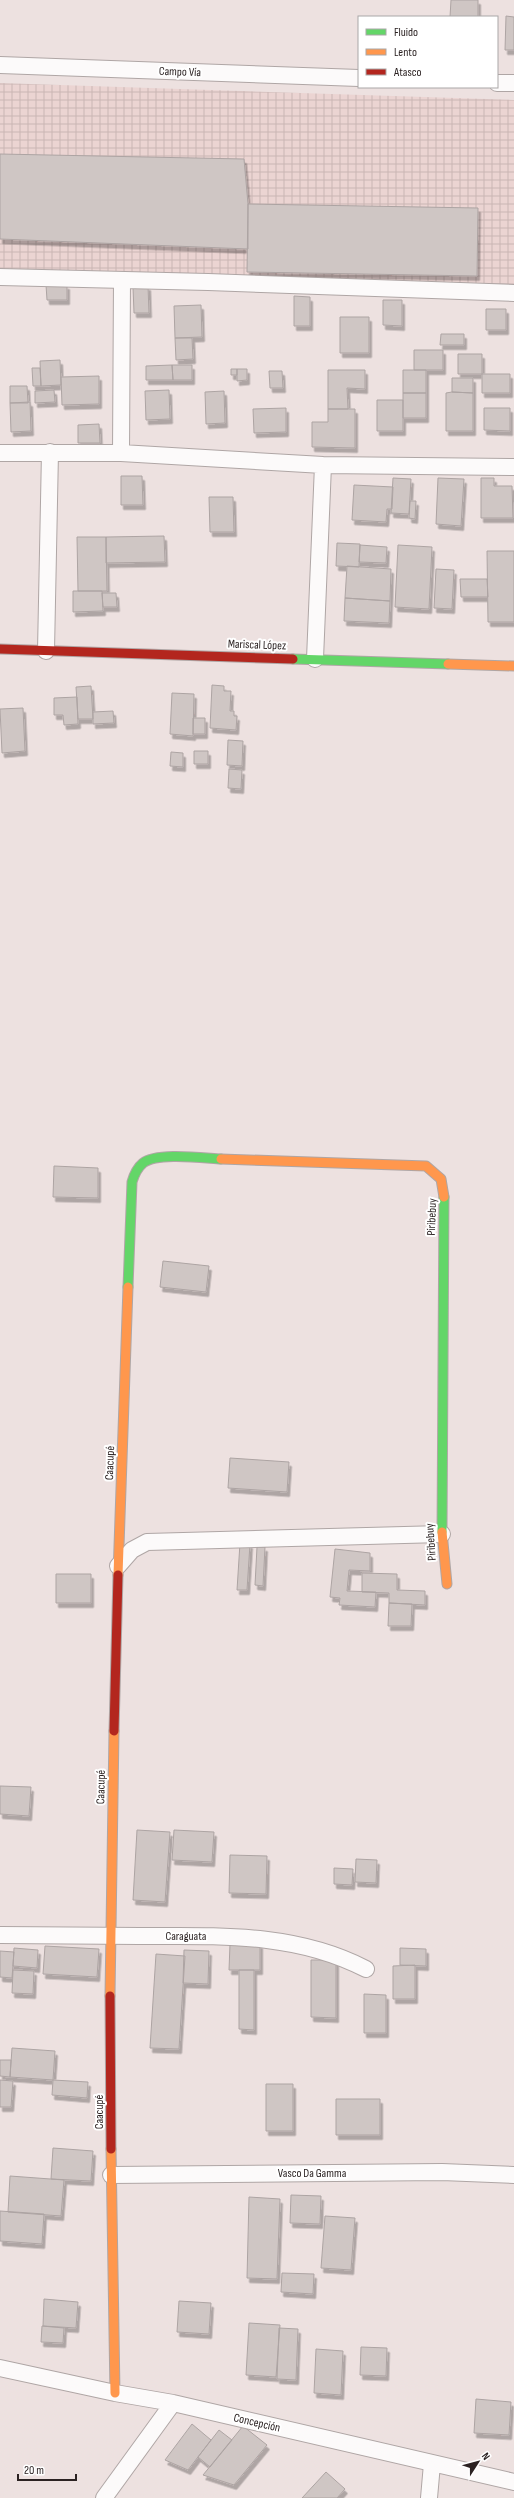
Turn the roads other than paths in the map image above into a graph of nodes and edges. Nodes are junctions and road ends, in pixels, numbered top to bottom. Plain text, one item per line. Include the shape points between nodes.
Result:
1 (0, 65) edge
2 (358, 78) edge
3 (498, 83) edge
4 (514, 83) edge
5 (0, 277) edge
6 (122, 280) junction
7 (514, 293) edge
8 (50, 452) junction
9 (0, 453) edge
10 (121, 453) junction
11 (323, 465) junction
12 (514, 467) edge
13 (0, 649) edge
14 (46, 651) junction
15 (315, 659) junction
16 (514, 666) edge
17 (132, 1182) joint
18 (442, 1534) junction
19 (118, 1566) junction
20 (447, 1584) dead end
21 (0, 1935) edge
22 (110, 1936) junction
23 (366, 1969) dead end
24 (111, 2174) junction
25 (514, 2175) edge
26 (0, 2368) edge
27 (115, 2393) junction
28 (173, 2403) junction
29 (432, 2464) junction
30 (514, 2482) edge
31 (104, 2498) edge
32 (429, 2498) edge

1 - 2 street, Campo Vía
3 - 4 street
5 - 6 street
6 - 7 street
6 - 10 street
8 - 9 street
8 - 10 street
8 - 14 street
10 - 11 street
11 - 12 street
11 - 15 street
13 - 14 street, Mariscal López
14 - 15 street, Mariscal López
15 - 16 street, Mariscal López
17 - 18 street, Piribebuy via 136,1168 144,1162 176,1157 426,1166 439,1174 444,1183
17 - 19 street, Caacupé
18 - 19 street via 147,1542 132,1550
18 - 20 street, Piribebuy
19 - 22 street, Caacupé
21 - 22 street, Caraguata
22 - 23 street, Caraguata via 246,1936 317,1948
22 - 24 street, Caacupé
24 - 25 street, Vasco Da Gamma via 442,2172
24 - 27 street, Caacupé
26 - 27 street, Concepción
27 - 28 street, Concepción
28 - 29 street, Concepción
28 - 31 street
29 - 30 street, Concepción
29 - 32 street

